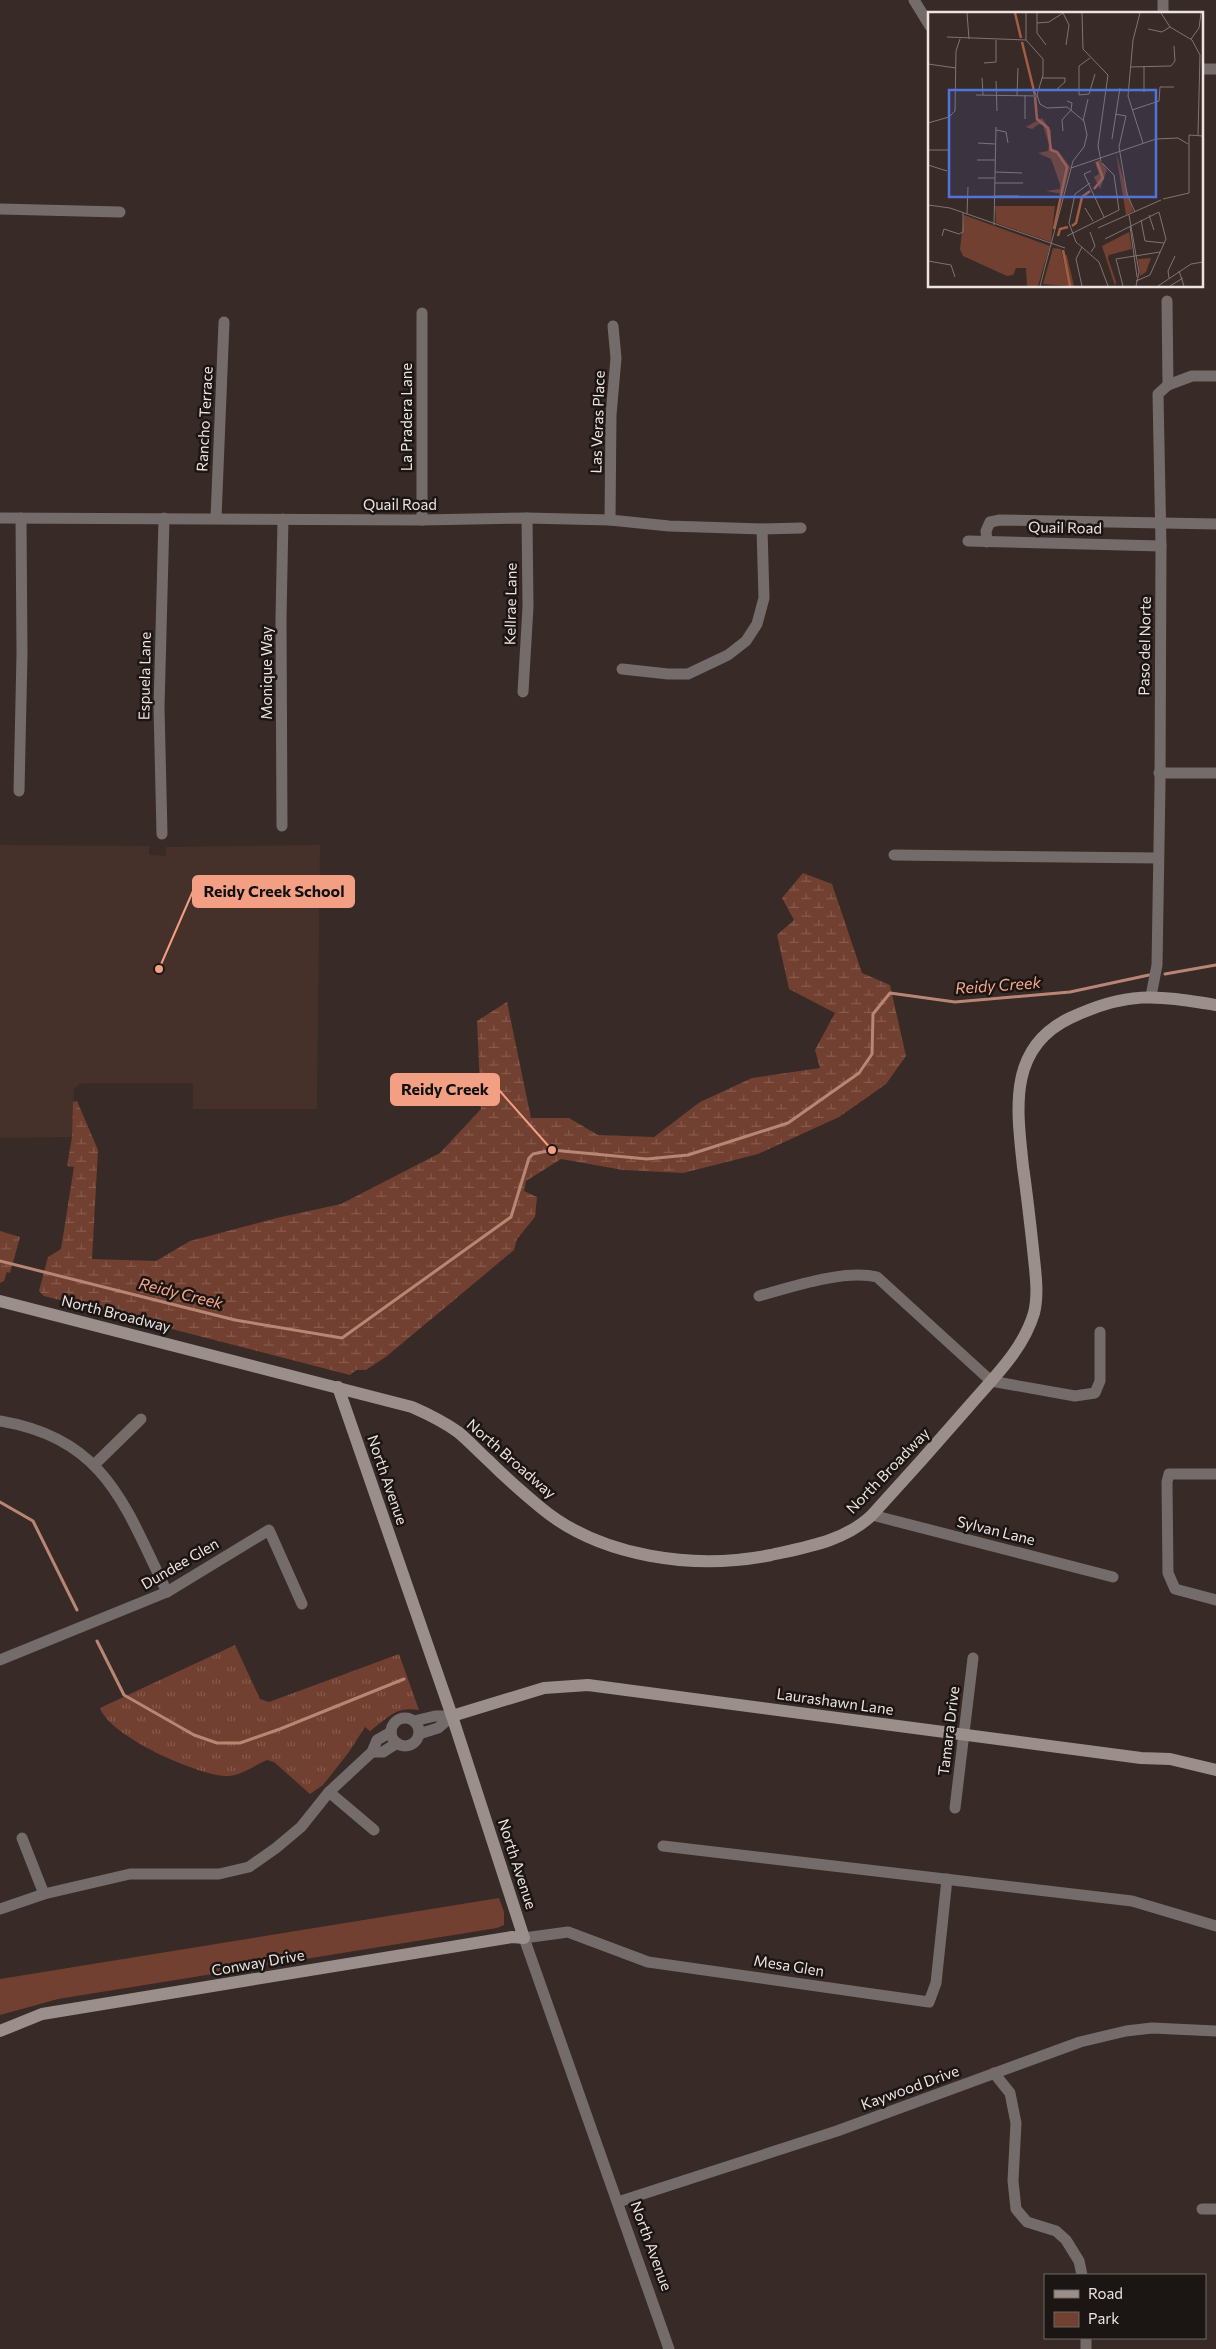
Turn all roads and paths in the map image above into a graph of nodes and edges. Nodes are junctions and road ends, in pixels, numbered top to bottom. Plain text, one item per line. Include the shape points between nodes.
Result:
1 (914, 0) edge
2 (928, 23) edge
3 (0, 209) edge
4 (120, 212) dead end
5 (1168, 301) dead end
6 (422, 313) dead end
7 (224, 322) dead end
8 (613, 326) dead end
9 (1216, 376) edge
10 (1168, 385) junction
11 (0, 518) edge
12 (21, 518) junction
13 (164, 518) junction
14 (216, 518) junction
15 (527, 518) junction
16 (284, 519) junction
17 (422, 520) junction
18 (610, 520) junction
19 (1160, 524) junction
20 (1216, 524) edge
21 (800, 528) dead end
22 (762, 529) junction
23 (968, 541) dead end
24 (987, 542) junction
25 (1161, 546) junction
26 (622, 669) dead end
27 (523, 692) dead end
28 (1159, 773) junction
29 (1216, 773) edge
30 (19, 792) dead end
31 (282, 826) dead end
32 (162, 834) dead end
33 (894, 855) dead end
34 (1158, 858) junction
35 (1151, 996) junction
36 (1216, 1005) edge
37 (760, 1296) dead end
38 (0, 1301) edge
39 (1100, 1332) dead end
40 (991, 1381) junction
41 (338, 1388) junction
42 (141, 1419) dead end
43 (0, 1421) edge
44 (95, 1464) junction
45 (1216, 1474) edge
46 (872, 1515) junction
47 (1113, 1577) dead end
48 (167, 1592) junction
49 (1216, 1600) edge
50 (302, 1604) dead end
51 (973, 1658) dead end
52 (0, 1660) edge
53 (452, 1716) junction
54 (414, 1720) junction
55 (391, 1732) junction
56 (419, 1734) junction
57 (963, 1735) junction
58 (397, 1743) junction
59 (372, 1752) junction
60 (1216, 1770) edge
61 (329, 1792) junction
62 (955, 1808) dead end
63 (374, 1830) dead end
64 (22, 1838) dead end
65 (663, 1846) dead end
66 (947, 1879) junction
67 (44, 1894) junction
68 (0, 1909) edge
69 (1216, 1926) edge
70 (524, 1938) junction
71 (0, 2031) edge
72 (1216, 2031) edge
73 (994, 2073) junction
74 (618, 2202) junction
75 (1202, 2209) dead end
76 (1216, 2209) edge
77 (1082, 2274) edge
78 (669, 2349) edge

1 - 2 street
3 - 4 street
5 - 10 street, Paso del Norte
6 - 17 street, La Pradera Lane
7 - 14 street, Rancho Terrace
8 - 18 street, Las Veras Place via 616,358 611,415
9 - 10 street via 1192,376
10 - 19 street, Paso del Norte via 1158,394
11 - 12 street, Quail Road
12 - 13 street, Quail Road
12 - 30 street
13 - 14 street, Quail Road
13 - 32 street, Espuela Lane via 159,707
14 - 16 street, Quail Road
15 - 17 street, Quail Road
15 - 18 street, Quail Road
15 - 27 street, Kellrae Lane via 528,607
16 - 17 street, Quail Road
16 - 31 street, Monique Way
18 - 22 street, Quail Road via 669,526
19 - 20 street
19 - 24 street via 1000,520 990,522 986,531
19 - 25 street, Paso del Norte
21 - 22 street, Quail Road
22 - 26 street via 764,598 757,624 746,641 728,655 688,674
23 - 24 street, Quail Road
24 - 25 street, Quail Road
25 - 28 street, Paso del Norte
28 - 29 street
28 - 34 street, Paso del Norte
33 - 34 street
34 - 35 street, Paso del Norte via 1157,965
35 - 36 street, North Broadway
35 - 40 street, North Broadway via 1098,1005 1057,1024 1041,1038 1021,1075 1017,1111 1036,1297 1032,1318 1022,1341
37 - 40 street via 805,1282 854,1276 878,1277
38 - 41 street, North Broadway
39 - 40 street via 1100,1381 1095,1393 1076,1396
40 - 46 street, North Broadway
41 - 46 street, North Broadway via 412,1407 438,1419 459,1433 555,1518 594,1540 631,1551 710,1561 762,1556 835,1539 863,1524
41 - 53 street, North Avenue
42 - 44 street
43 - 44 street via 44,1431
44 - 48 street via 115,1488
45 - 49 street via 1169,1474 1168,1482 1168,1573 1176,1589
46 - 47 street, Sylvan Lane
48 - 50 street, Dundee Glen via 270,1530
48 - 52 street, Dundee Glen
51 - 57 street, Tamara Drive
53 - 54 street
53 - 56 street via 438,1728
53 - 57 street, Laurashawn Lane via 544,1688 588,1685
53 - 70 street, North Avenue
54 - 55 street via 401,1718
54 - 56 street
55 - 58 street
55 - 59 street via 377,1740
56 - 58 street via 412,1744
57 - 60 street, Laurashawn Lane via 1170,1759
57 - 62 street, Tamara Drive
58 - 59 street via 383,1752
59 - 61 street
61 - 63 street
61 - 67 street via 301,1827 249,1867 218,1874 130,1874
64 - 67 street
65 - 66 street
66 - 69 street via 1132,1901
66 - 70 street, Mesa Glen via 936,1983 929,2002 648,1962 568,1932
67 - 68 street
70 - 71 street, Conway Drive via 512,1937 42,2014
70 - 74 street, North Avenue
72 - 73 street, Kaywood Drive via 1152,2028 1126,2031 1080,2042
73 - 74 street, Kaywood Drive via 837,2131
73 - 77 street via 1010,2093 1016,2123 1013,2181 1016,2209 1027,2222 1056,2231 1066,2240 1079,2261
74 - 78 street, North Avenue
75 - 76 street

